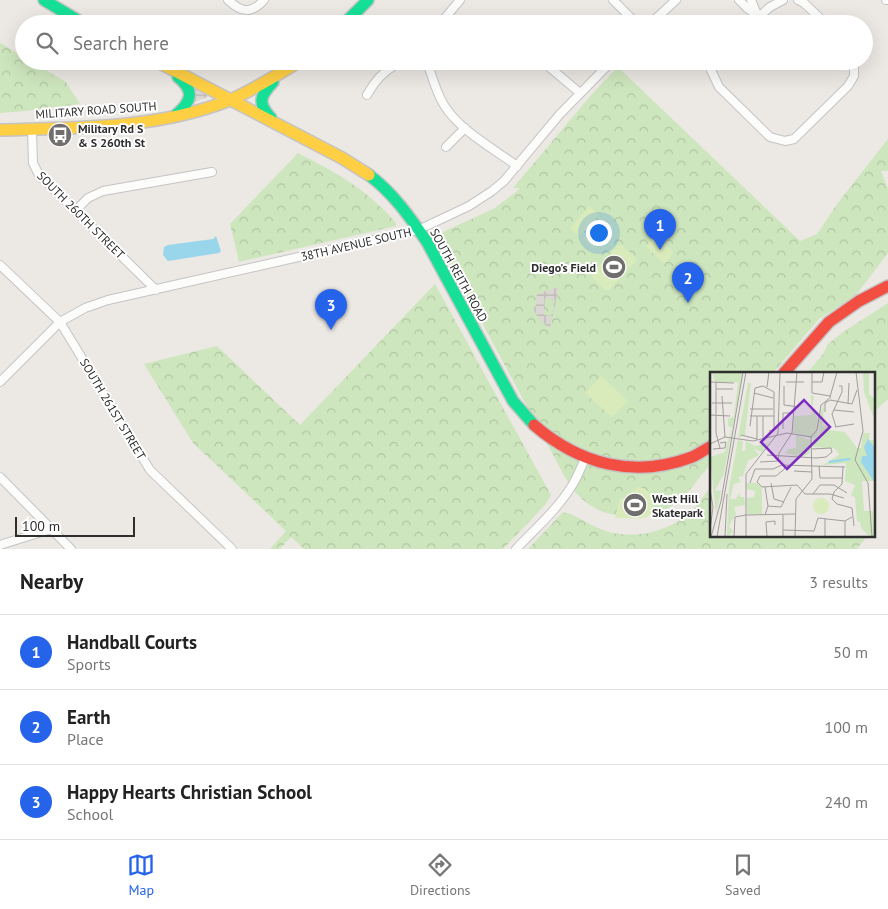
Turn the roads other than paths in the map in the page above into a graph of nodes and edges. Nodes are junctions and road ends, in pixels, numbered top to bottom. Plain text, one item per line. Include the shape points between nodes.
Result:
1 (228, 0) edge
2 (264, 0) edge
3 (368, 0) edge
4 (460, 0) edge
5 (613, 0) edge
6 (676, 0) edge
7 (739, 0) edge
8 (751, 0) edge
9 (783, 0) edge
10 (798, 0) edge
11 (49, 1) edge
12 (70, 15) edge
13 (353, 15) edge
14 (448, 15) edge
15 (628, 15) edge
16 (660, 15) edge
17 (757, 15) edge
18 (758, 15) edge
19 (760, 15) edge
20 (817, 15) edge
21 (168, 70) edge
22 (173, 70) edge
23 (288, 70) edge
24 (386, 70) edge
25 (430, 70) edge
26 (553, 70) edge
27 (603, 70) edge
28 (711, 70) edge
29 (854, 70) edge
30 (282, 74) junction
31 (580, 93) junction
32 (366, 95) dead end
33 (231, 100) junction
34 (173, 117) junction
35 (282, 127) junction
36 (465, 128) junction
37 (32, 129) junction
38 (0, 130) edge
39 (446, 147) dead end
40 (517, 166) junction
41 (212, 172) dead end
42 (75, 211) junction
43 (418, 230) junction
44 (0, 265) edge
45 (888, 286) edge
46 (156, 290) junction
47 (60, 322) junction
48 (785, 372) edge
49 (0, 382) edge
50 (710, 447) edge
51 (585, 459) junction
52 (0, 477) edge
53 (51, 529) junction
54 (0, 546) edge
55 (71, 549) edge
56 (232, 549) edge
57 (516, 549) edge

1 - 2 street via 247,11
3 - 13 main road
4 - 14 street
5 - 15 street
6 - 16 street
7 - 17 street
8 - 18 street
9 - 19 street
10 - 20 street
11 - 12 main road
21 - 34 main road via 190,89 188,104
22 - 33 main road, SOUTH REITH ROAD
23 - 30 main road, MILITARY ROAD SOUTH
24 - 32 street
25 - 36 street via 444,105
26 - 31 street
27 - 31 street, 38TH AVENUE SOUTH
28 - 29 street via 718,87 770,137 785,141 794,139 848,86
30 - 33 main road, MILITARY ROAD SOUTH
30 - 35 main road via 263,93 261,101 264,110
31 - 40 street, 38TH AVENUE SOUTH
33 - 34 main road, MILITARY ROAD SOUTH
33 - 35 main road, SOUTH REITH ROAD
34 - 37 main road, MILITARY ROAD SOUTH via 127,124
35 - 43 main road, SOUTH REITH ROAD via 370,176 390,194
36 - 39 street
36 - 40 street
37 - 38 main road, MILITARY ROAD SOUTH
37 - 42 street, SOUTH 260TH STREET via 35,169
40 - 43 street, 38TH AVENUE SOUTH via 492,191 469,206
41 - 42 street via 103,191 88,198
42 - 46 street, SOUTH 260TH STREET
43 - 46 street, 38TH AVENUE SOUTH
43 - 51 main road, SOUTH REITH ROAD via 505,388 522,412 546,435
44 - 47 street, SOUTH 261ST STREET
45 - 48 main road via 829,322
46 - 47 street, 38TH AVENUE SOUTH via 108,300
47 - 49 street, 38TH AVENUE SOUTH
47 - 56 street, SOUTH 261ST STREET via 150,470
50 - 51 main road, SOUTH REITH ROAD via 663,465 623,467
51 - 57 street via 564,498
52 - 53 street
53 - 54 street
53 - 55 street

